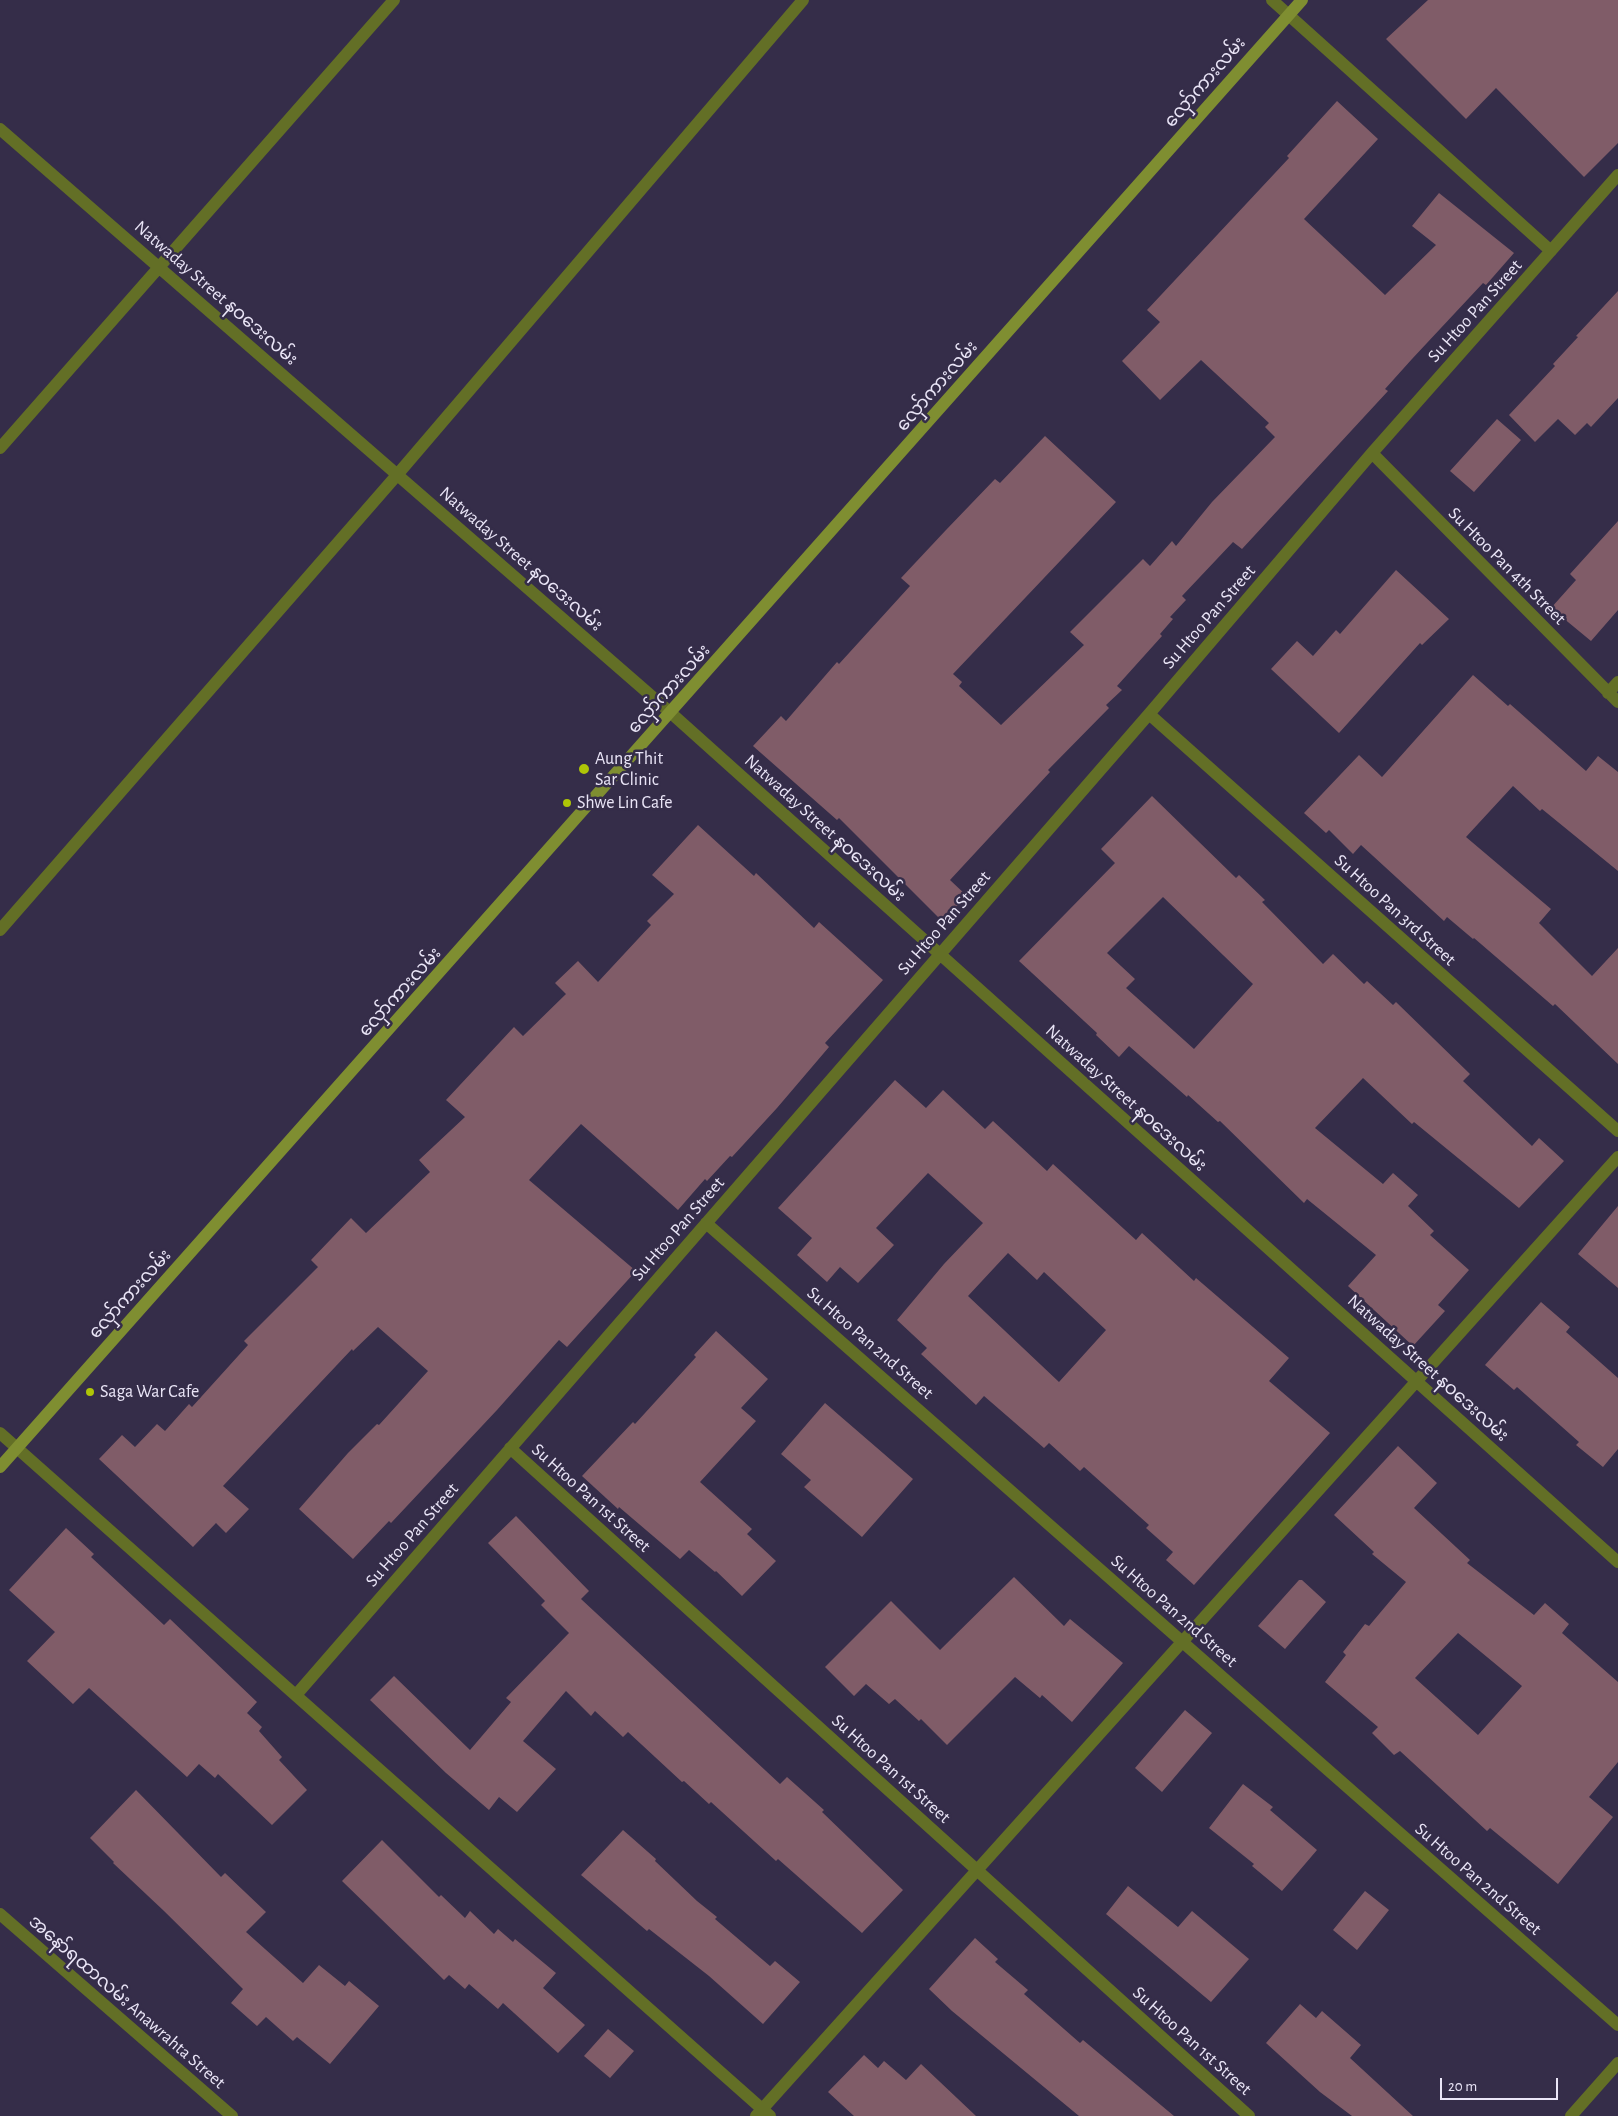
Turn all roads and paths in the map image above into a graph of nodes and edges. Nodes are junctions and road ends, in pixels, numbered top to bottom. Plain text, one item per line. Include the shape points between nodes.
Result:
1 (394, 0) edge
2 (803, 0) edge
3 (1272, 0) edge
4 (1302, 0) edge
5 (1288, 15) junction
6 (0, 129) edge
7 (1618, 174) edge
8 (1551, 251) junction
9 (159, 267) junction
10 (0, 448) edge
11 (1372, 453) junction
12 (397, 475) junction
13 (1618, 682) edge
14 (1608, 693) junction
15 (1618, 702) edge
16 (671, 713) junction
17 (1149, 714) junction
18 (0, 930) edge
19 (940, 954) junction
20 (1618, 1131) edge
21 (1618, 1157) edge
22 (706, 1223) junction
23 (1416, 1381) junction
24 (0, 1433) edge
25 (17, 1448) junction
26 (510, 1448) junction
27 (0, 1467) edge
28 (1618, 1562) edge
29 (1182, 1642) junction
30 (296, 1695) junction
31 (977, 1870) junction
32 (0, 1914) edge
33 (1618, 2025) edge
34 (1618, 2063) edge
35 (763, 2114) edge
36 (232, 2116) edge
37 (1249, 2116) edge
38 (1571, 2116) edge

1 - 9 street
2 - 12 street
3 - 5 street
4 - 5 main road, လှော်ကားလမ်း
5 - 8 street
5 - 16 main road, လှော်ကားလမ်း
6 - 9 street, Natwaday Street နဝဒေးလမ်း
7 - 8 street, Su Htoo Pan Street
8 - 11 street, Su Htoo Pan Street
9 - 10 street
9 - 12 street, Natwaday Street နဝဒေးလမ်း
11 - 14 street, Su Htoo Pan 4th Street
11 - 17 street, Su Htoo Pan Street
12 - 16 street, Natwaday Street နဝဒေးလမ်း
12 - 18 street
13 - 14 street
14 - 15 street, Su Htoo Pan 4th Street
16 - 19 street, Natwaday Street နဝဒေးလမ်း
16 - 25 main road, လှော်ကားလမ်း
17 - 19 street, Su Htoo Pan Street
17 - 20 street, Su Htoo Pan 3rd Street
19 - 22 street, Su Htoo Pan Street
19 - 23 street, Natwaday Street နဝဒေးလမ်း
21 - 23 street
22 - 26 street, Su Htoo Pan Street
22 - 29 street, Su Htoo Pan 2nd Street
23 - 28 street, Natwaday Street နဝဒေးလမ်း
23 - 29 street
24 - 25 street
25 - 27 main road, လှော်ကားလမ်း
25 - 30 street
26 - 30 street, Su Htoo Pan Street
26 - 31 street, Su Htoo Pan 1st Street
29 - 31 street
29 - 33 street, Su Htoo Pan 2nd Street
30 - 35 street
31 - 35 street
31 - 37 street, Su Htoo Pan 1st Street
32 - 36 street, အနော်ရထာလမ်း Anawrahta Street
34 - 38 street

